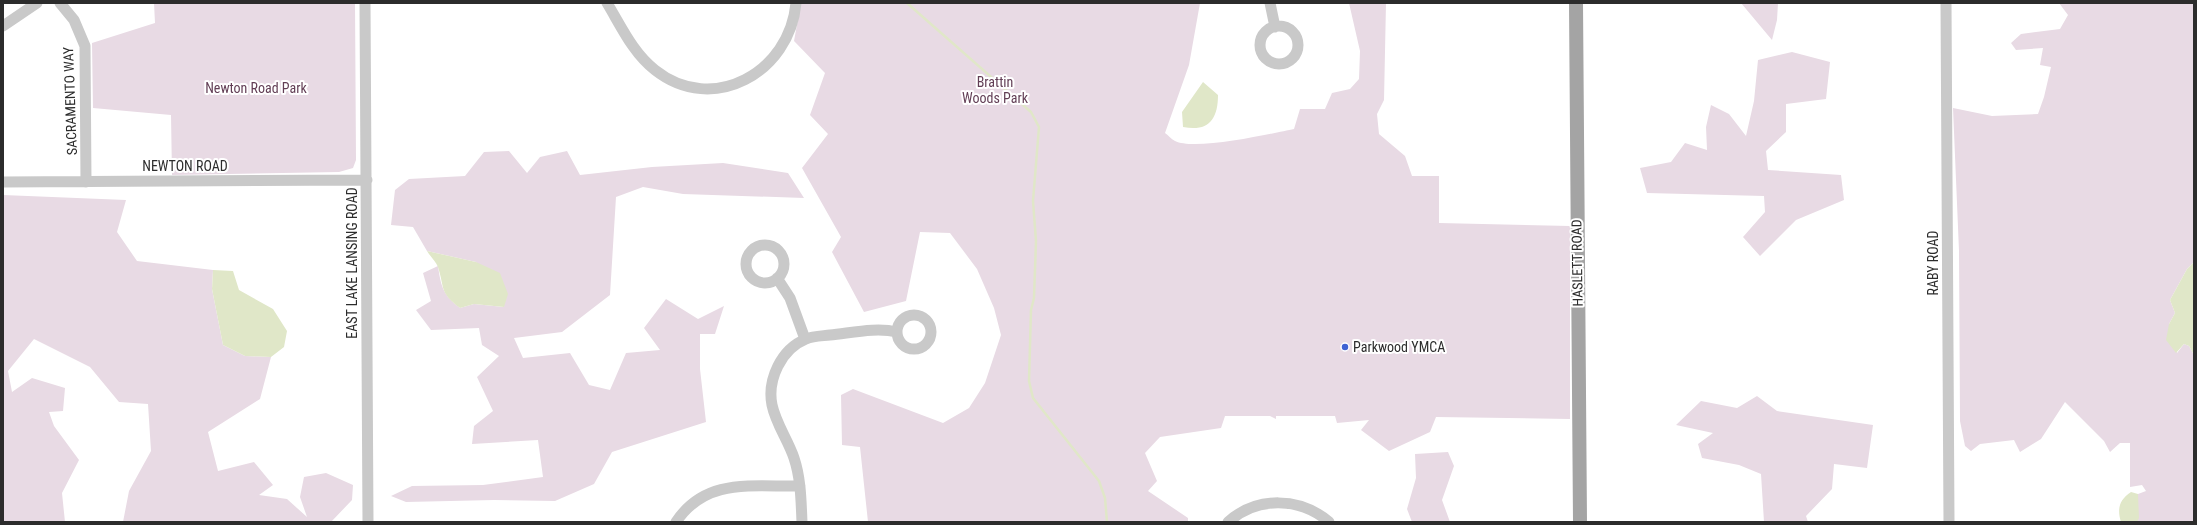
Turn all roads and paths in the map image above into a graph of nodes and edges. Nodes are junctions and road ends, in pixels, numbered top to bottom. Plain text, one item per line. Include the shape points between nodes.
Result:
1 (37, 3) edge
2 (60, 3) edge
3 (365, 3) edge
4 (607, 3) edge
5 (796, 3) edge
6 (1270, 3) edge
7 (1576, 3) edge
8 (1946, 3) edge
9 (3, 26) edge
10 (1275, 27) dead end
11 (366, 180) junction
12 (3, 182) edge
13 (86, 182) junction
14 (776, 278) dead end
15 (897, 332) dead end
16 (805, 339) junction
17 (800, 486) junction
18 (368, 522) edge
19 (676, 522) edge
20 (802, 522) edge
21 (1228, 522) edge
22 (1329, 522) edge
23 (1580, 522) edge
24 (1949, 522) edge

1 - 9 street
2 - 13 street, SACRAMENTO WAY via 74,20 85,46
3 - 11 street, EAST LAKE LANSING ROAD
4 - 5 street via 635,48 656,71 683,85 713,88 744,80 771,62 789,34
6 - 10 street
7 - 23 main road, HASLETT ROAD
8 - 24 street, RABY ROAD
11 - 13 street, NEWTON ROAD
11 - 18 street, EAST LAKE LANSING ROAD
12 - 13 street, NEWTON ROAD
14 - 16 street via 790,298
15 - 16 street via 882,330
16 - 17 street via 781,360 773,374 771,389 776,418 794,459
17 - 19 street via 714,491 698,498 684,510
17 - 20 street
21 - 22 street via 1253,507 1278,502 1304,507

